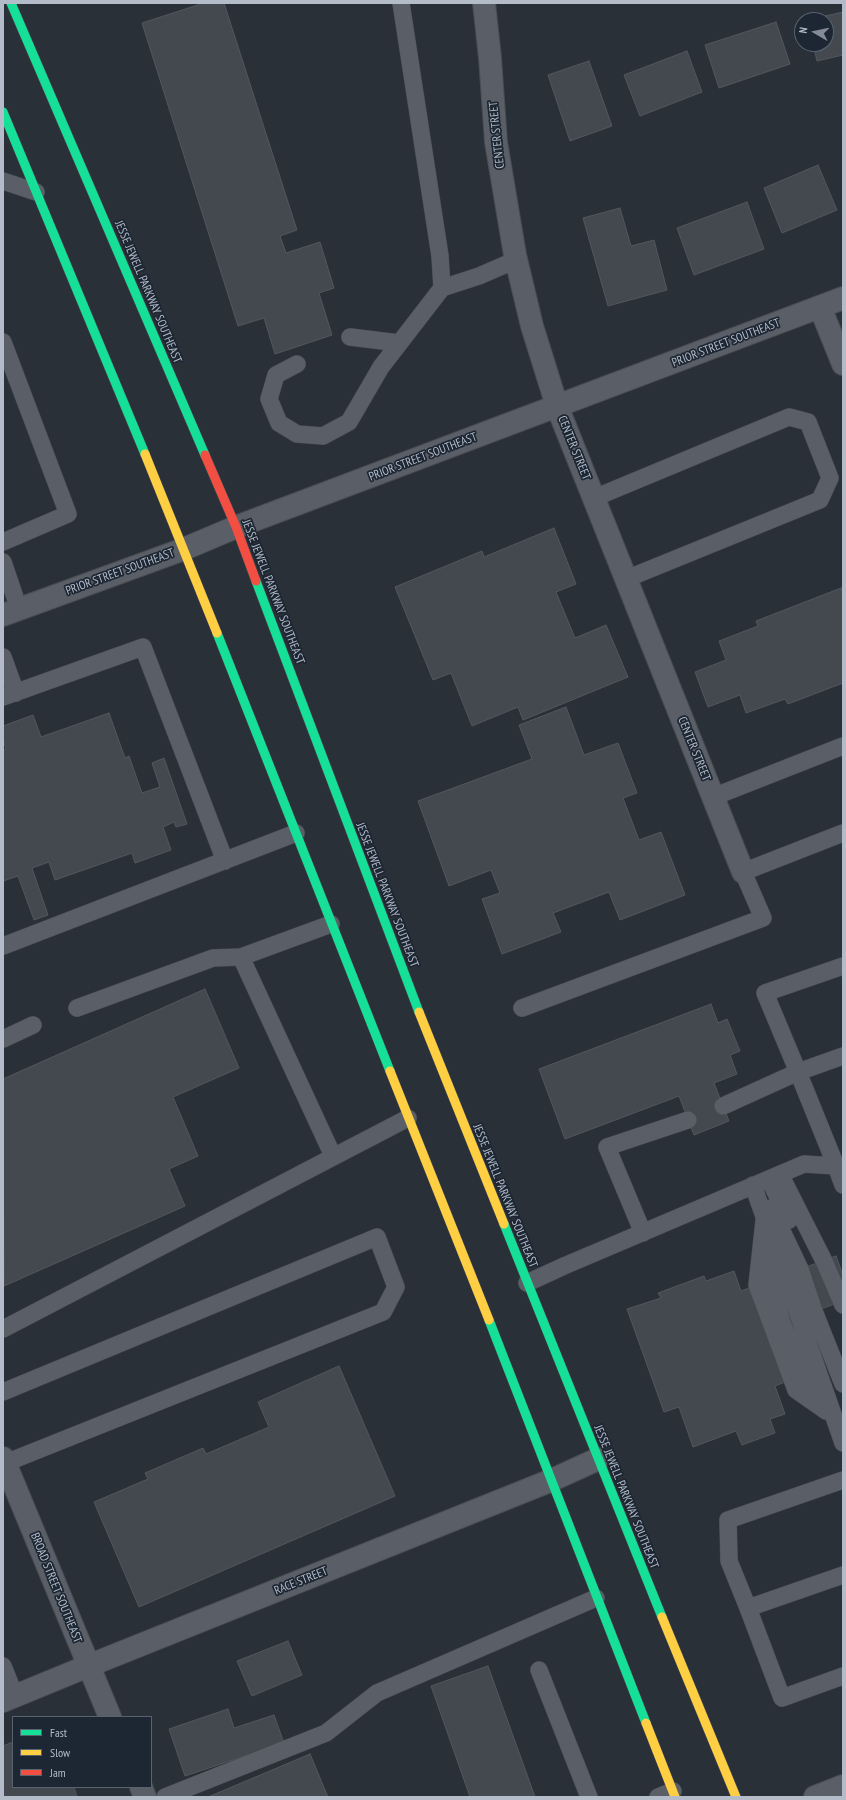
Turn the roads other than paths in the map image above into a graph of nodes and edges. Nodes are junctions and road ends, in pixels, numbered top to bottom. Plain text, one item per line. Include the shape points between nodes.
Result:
1 (11, 3) edge
2 (401, 3) edge
3 (484, 3) edge
4 (3, 112) edge
5 (3, 181) edge
6 (36, 192) junction
7 (516, 260) junction
8 (442, 288) junction
9 (843, 298) edge
10 (820, 307) junction
11 (350, 337) dead end
12 (3, 342) edge
13 (400, 343) junction
14 (297, 364) dead end
15 (843, 364) edge
16 (557, 406) junction
17 (594, 498) junction
18 (236, 528) junction
19 (3, 542) edge
20 (184, 549) junction
21 (3, 562) edge
22 (626, 579) junction
23 (11, 612) edge
24 (3, 657) edge
25 (9, 695) edge
26 (843, 746) edge
27 (713, 797) junction
28 (296, 833) junction
29 (843, 833) edge
30 (225, 861) junction
31 (743, 872) junction
32 (331, 924) junction
33 (3, 946) edge
34 (241, 957) junction
35 (843, 966) edge
36 (77, 1008) dead end
37 (522, 1008) dead end
38 (33, 1025) dead end
39 (3, 1039) edge
40 (843, 1056) edge
41 (798, 1072) junction
42 (723, 1106) dead end
43 (408, 1118) junction
44 (688, 1120) dead end
45 (333, 1156) junction
46 (836, 1166) junction
47 (765, 1180) junction
48 (843, 1185) edge
49 (768, 1226) junction
50 (643, 1233) junction
51 (527, 1284) junction
52 (843, 1305) edge
53 (3, 1329) edge
54 (843, 1357) edge
55 (843, 1384) edge
56 (3, 1392) edge
57 (841, 1437) edge
58 (598, 1459) junction
59 (4, 1462) edge
60 (552, 1480) junction
61 (843, 1480) edge
62 (843, 1575) edge
63 (596, 1598) junction
64 (748, 1608) junction
65 (3, 1666) edge
66 (88, 1666) junction
67 (539, 1670) dead end
68 (843, 1676) edge
69 (9, 1699) edge
70 (110, 1716) edge
71 (843, 1786) edge
72 (669, 1795) edge
73 (165, 1797) edge
74 (588, 1797) edge
75 (736, 1797) edge
76 (815, 1797) edge

1 - 18 main road, JESSE JEWELL PARKWAY SOUTHEAST
2 - 8 lane via 440,256
3 - 7 street, CENTER STREET via 496,142
4 - 6 main road
5 - 6 lane
6 - 20 main road
7 - 8 lane
7 - 16 street, CENTER STREET via 532,326
8 - 13 lane
9 - 10 street, PRIOR STREET SOUTHEAST
10 - 15 street
10 - 16 street, PRIOR STREET SOUTHEAST
11 - 13 lane
12 - 19 lane via 68,514
13 - 14 lane via 381,367 349,422 323,436 297,434 279,423 269,398 276,375
16 - 17 street, CENTER STREET
16 - 18 street, PRIOR STREET SOUTHEAST
17 - 22 street, CENTER STREET
17 - 22 lane via 789,417 808,422 825,464 830,478 820,500
18 - 20 street, PRIOR STREET SOUTHEAST
18 - 51 main road, JESSE JEWELL PARKWAY SOUTHEAST via 419,1012
20 - 23 street, PRIOR STREET SOUTHEAST
20 - 28 main road
21 - 23 lane
22 - 27 street, CENTER STREET
24 - 25 lane
25 - 30 lane via 143,648
26 - 27 lane
27 - 31 street, CENTER STREET
28 - 30 lane
28 - 32 main road
29 - 31 lane
30 - 33 lane
31 - 37 lane via 763,918
32 - 34 lane
32 - 43 main road
34 - 36 lane via 213,958
34 - 45 lane
35 - 41 lane via 765,993
38 - 39 lane
40 - 41 lane
41 - 42 lane
41 - 46 lane
43 - 45 lane
43 - 60 main road
44 - 50 lane via 608,1147
45 - 53 lane
46 - 47 lane via 804,1164
46 - 48 lane
47 - 49 lane
47 - 50 lane
47 - 52 lane via 824,1261
47 - 54 lane via 811,1266
47 - 55 lane
49 - 57 lane
49 - 57 lane via 771,1280 782,1323 809,1385
50 - 51 lane
51 - 58 main road, JESSE JEWELL PARKWAY SOUTHEAST
56 - 59 lane via 377,1237 396,1287 384,1312
58 - 60 street, RACE STREET
58 - 75 main road, JESSE JEWELL PARKWAY SOUTHEAST
59 - 66 street, BROAD STREET SOUTHEAST
60 - 63 main road
60 - 66 street, RACE STREET
61 - 64 lane via 728,1520 728,1561
62 - 64 lane
63 - 72 main road
63 - 73 lane via 377,1693 326,1733
64 - 68 lane via 782,1698
65 - 69 lane
66 - 69 street, RACE STREET
66 - 70 street, BROAD STREET SOUTHEAST
67 - 74 lane
71 - 76 street

